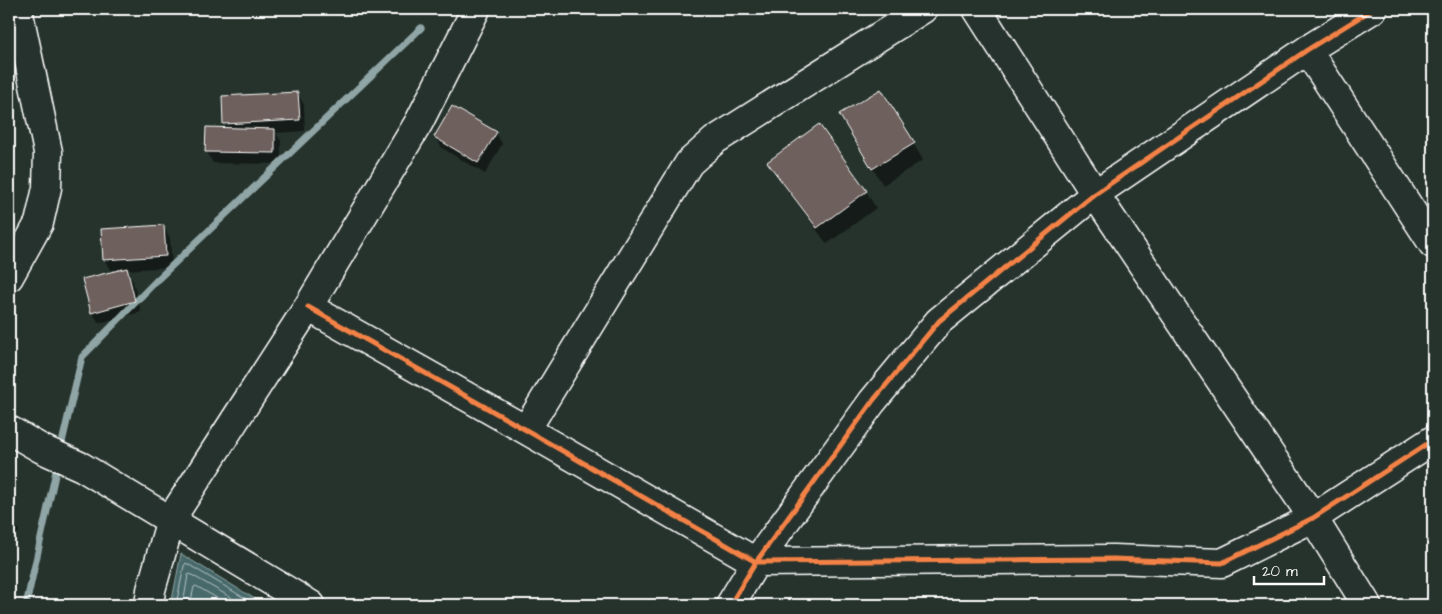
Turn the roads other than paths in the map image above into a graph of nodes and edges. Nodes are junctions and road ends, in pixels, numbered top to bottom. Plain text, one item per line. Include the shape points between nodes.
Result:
1 (18, 9) edge
2 (476, 9) edge
3 (923, 9) edge
4 (977, 9) edge
5 (1373, 9) edge
6 (1308, 50) junction
7 (1095, 194) junction
8 (1433, 244) edge
9 (9, 277) edge
10 (308, 307) junction
11 (9, 430) edge
12 (526, 430) junction
13 (1433, 440) edge
14 (1312, 518) junction
15 (170, 519) junction
16 (756, 562) junction
17 (149, 605) edge
18 (311, 605) edge
19 (730, 605) edge
20 (1367, 605) edge

1 - 9 street via 48,152 47,188 39,223
2 - 10 street via 419,122
3 - 12 street via 715,140 689,163
4 - 7 street
5 - 6 street
6 - 7 street
6 - 8 street
7 - 14 street
7 - 16 street via 938,321 872,402
10 - 12 street
10 - 15 street
11 - 15 street via 82,467
12 - 16 street
13 - 14 street
14 - 16 street via 1222,563 1113,559
14 - 20 street
15 - 17 street
15 - 18 street
16 - 19 street

